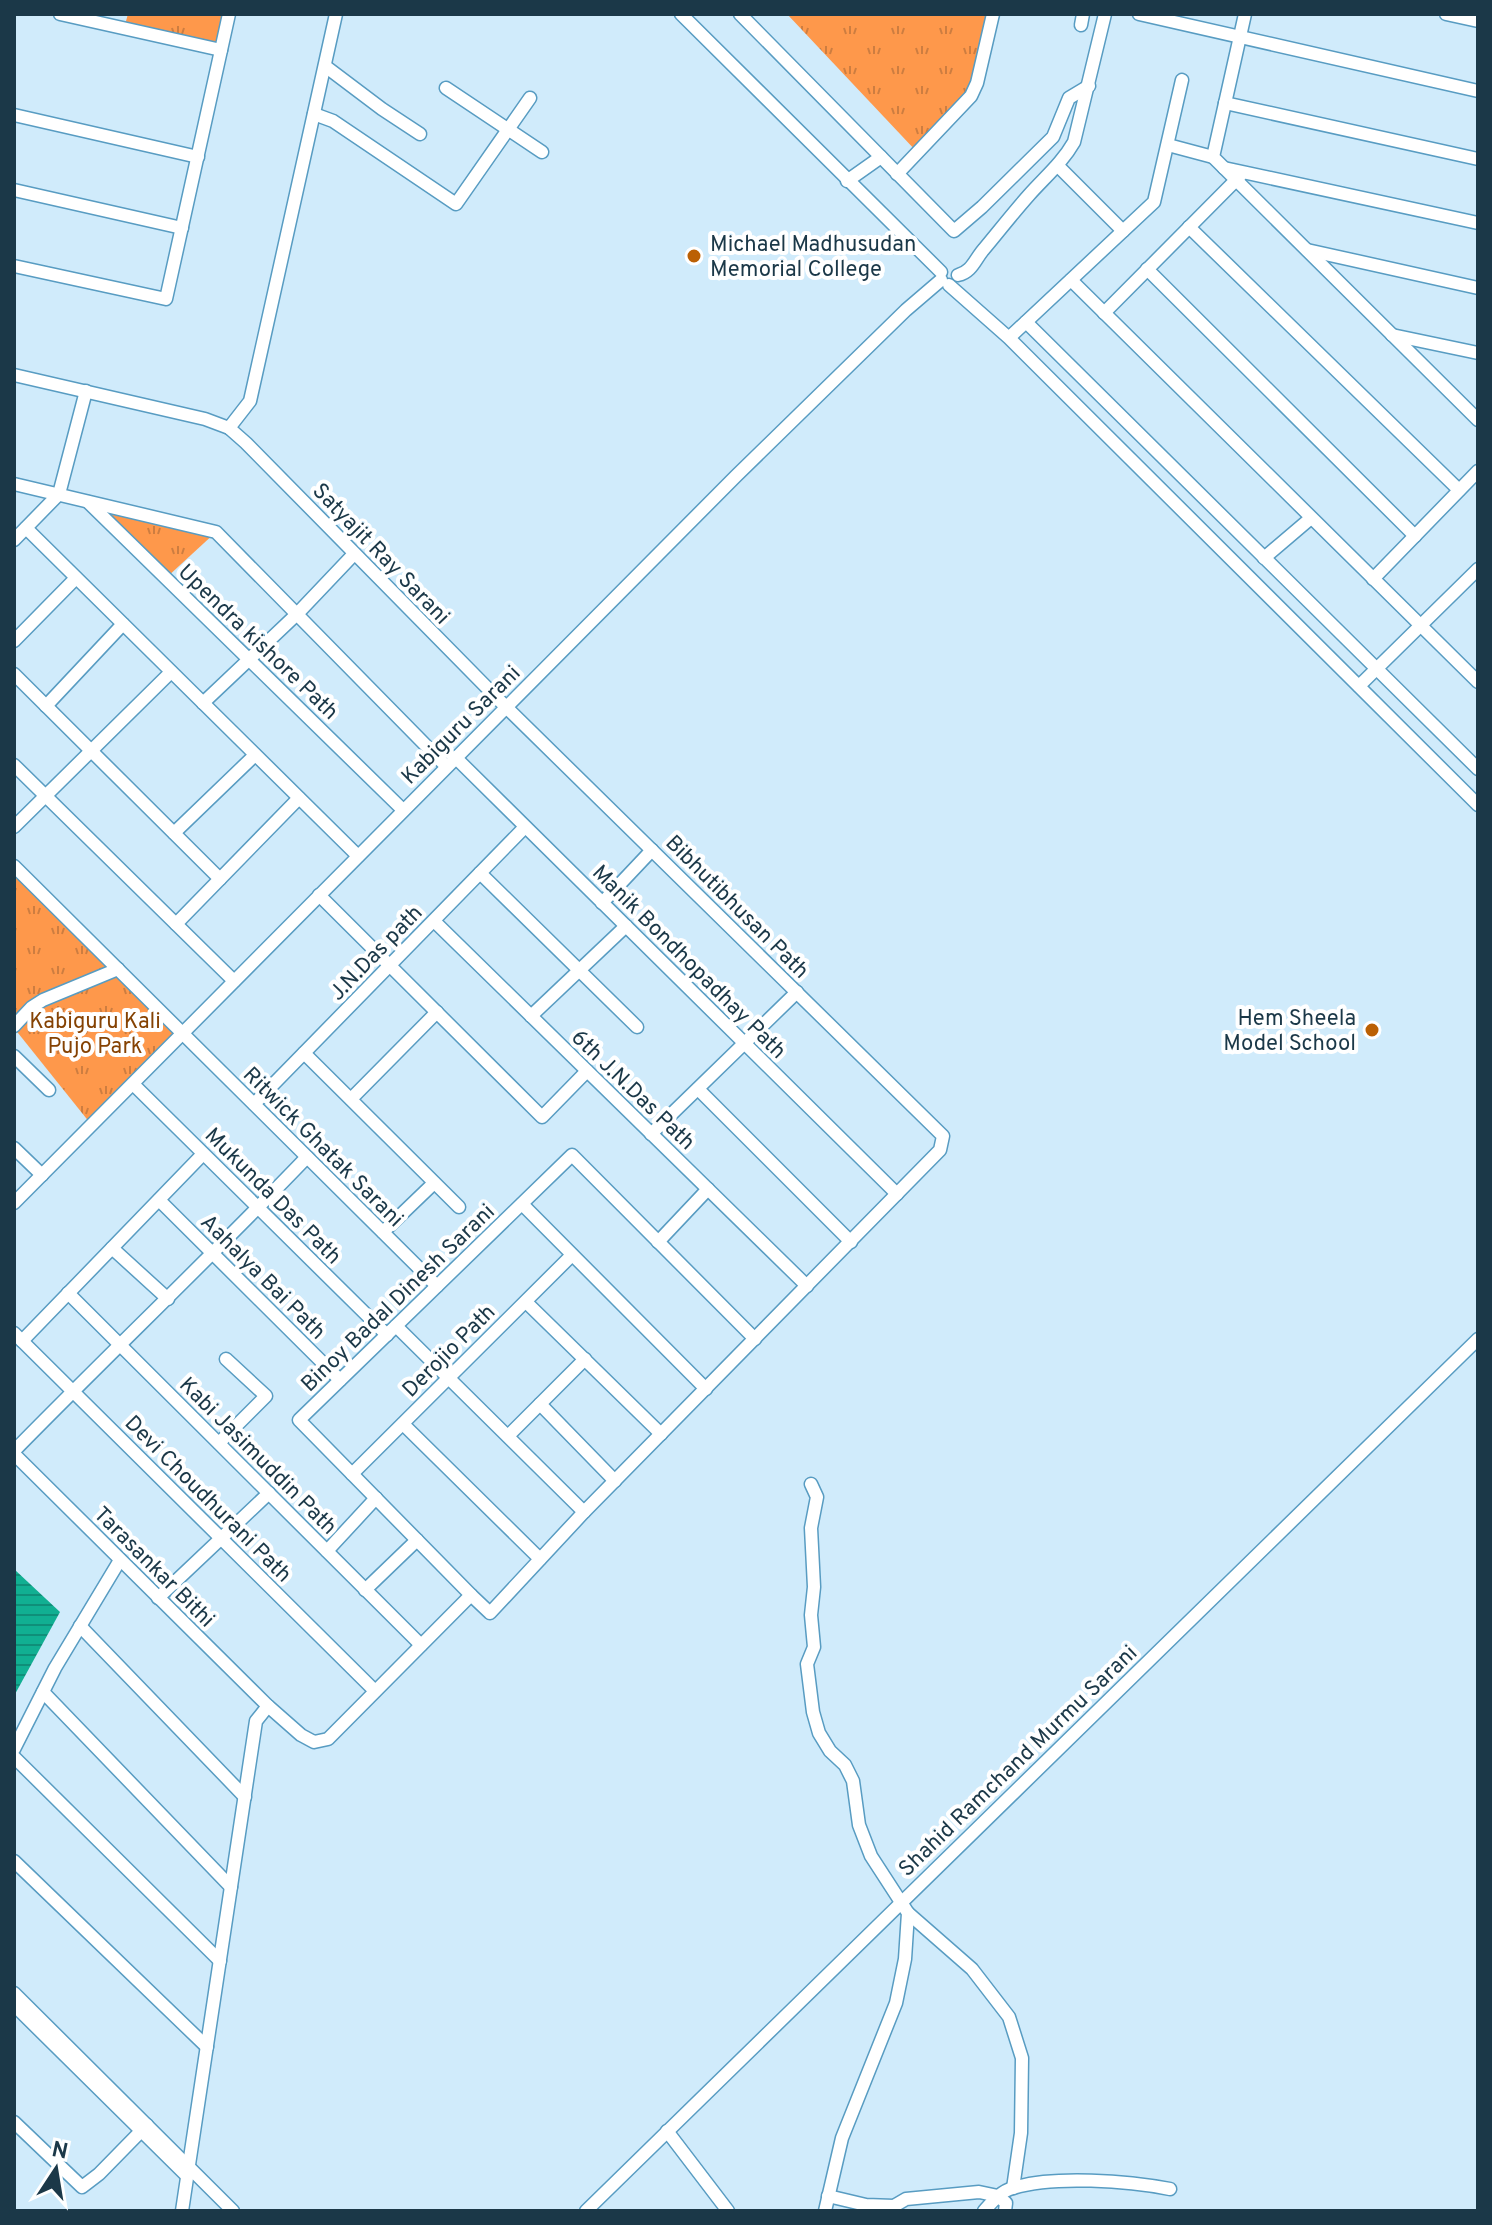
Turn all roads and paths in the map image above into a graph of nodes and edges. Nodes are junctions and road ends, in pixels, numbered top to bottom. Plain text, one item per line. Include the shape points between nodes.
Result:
1 (60, 14) edge
2 (127, 14) edge
3 (229, 14) edge
4 (336, 14) edge
5 (681, 14) edge
6 (740, 14) edge
7 (993, 14) edge
8 (1105, 14) edge
9 (1139, 14) edge
10 (1245, 14) edge
11 (1446, 14) edge
12 (1478, 21) edge
13 (124, 28) junction
14 (1240, 37) junction
15 (221, 50) junction
16 (325, 66) junction
17 (1182, 80) dead end
18 (1089, 86) junction
19 (446, 88) dead end
20 (1478, 91) edge
21 (530, 98) dead end
22 (1225, 103) junction
23 (314, 114) junction
24 (14, 115) edge
25 (507, 129) junction
26 (420, 134) dead end
27 (1168, 145) junction
28 (542, 152) dead end
29 (198, 157) junction
30 (881, 157) junction
31 (1213, 157) junction
32 (1478, 159) edge
33 (1058, 166) junction
34 (897, 174) junction
35 (1241, 176) junction
36 (847, 181) junction
37 (14, 190) edge
38 (1478, 223) edge
39 (1189, 227) junction
40 (182, 228) junction
41 (1123, 231) junction
42 (1307, 250) junction
43 (14, 266) edge
44 (1147, 269) junction
45 (949, 277) junction
46 (1071, 280) junction
47 (1478, 288) edge
48 (1104, 313) junction
49 (1026, 322) junction
50 (1013, 334) junction
51 (1392, 335) junction
52 (1478, 353) edge
53 (14, 375) edge
54 (86, 391) junction
55 (1478, 420) edge
56 (229, 428) junction
57 (1478, 471) edge
58 (14, 484) edge
59 (1459, 490) junction
60 (59, 494) junction
61 (87, 501) junction
62 (1311, 518) junction
63 (26, 528) junction
64 (1415, 536) junction
65 (14, 540) edge
66 (354, 554) junction
67 (1264, 558) junction
68 (76, 578) junction
69 (1475, 578) edge
70 (1373, 579) junction
71 (297, 614) junction
72 (123, 624) junction
73 (1420, 626) junction
74 (14, 641) edge
75 (248, 659) junction
76 (1377, 669) junction
77 (171, 672) junction
78 (14, 674) edge
79 (1478, 682) edge
80 (1361, 684) junction
81 (203, 703) junction
82 (46, 706) junction
83 (505, 706) junction
84 (91, 751) junction
85 (255, 755) junction
86 (450, 762) junction
87 (14, 765) edge
88 (1478, 769) edge
89 (1478, 795) edge
90 (45, 796) junction
91 (299, 798) junction
92 (1478, 805) edge
93 (403, 810) junction
94 (14, 827) edge
95 (525, 827) junction
96 (174, 833) junction
97 (652, 850) junction
98 (358, 856) junction
99 (14, 866) edge
100 (480, 873) junction
101 (220, 879) junction
102 (319, 895) junction
103 (602, 903) junction
104 (434, 921) junction
105 (176, 924) junction
106 (626, 926) junction
107 (390, 965) junction
108 (118, 969) junction
109 (579, 970) junction
110 (234, 981) junction
111 (797, 992) junction
112 (437, 1012) junction
113 (531, 1016) junction
114 (14, 1026) edge
115 (637, 1027) dead end
116 (183, 1034) junction
117 (745, 1043) junction
118 (304, 1053) junction
119 (14, 1056) edge
120 (587, 1071) junction
121 (133, 1084) junction
122 (698, 1089) junction
123 (49, 1090) dead end
124 (351, 1099) junction
125 (254, 1104) junction
126 (651, 1134) junction
127 (14, 1148) edge
128 (203, 1154) junction
129 (307, 1157) junction
130 (42, 1175) junction
131 (434, 1183) junction
132 (708, 1189) junction
133 (897, 1194) junction
134 (159, 1200) junction
135 (14, 1203) edge
136 (522, 1204) junction
137 (459, 1207) dead end
138 (257, 1208) junction
139 (383, 1232) junction
140 (658, 1242) junction
141 (851, 1242) junction
142 (112, 1248) junction
143 (212, 1253) junction
144 (572, 1255) junction
145 (437, 1286) junction
146 (807, 1286) junction
147 (68, 1293) junction
148 (168, 1299) junction
149 (526, 1302) junction
150 (392, 1330) junction
151 (18, 1337) edge
152 (755, 1339) junction
153 (1478, 1339) edge
154 (119, 1344) junction
155 (226, 1359) dead end
156 (585, 1359) junction
157 (449, 1378) junction
158 (340, 1380) junction
159 (706, 1389) junction
160 (73, 1391) junction
161 (540, 1404) junction
162 (403, 1424) junction
163 (661, 1434) junction
164 (508, 1436) junction
165 (219, 1443) junction
166 (14, 1453) edge
167 (352, 1474) junction
168 (615, 1481) junction
169 (811, 1484) dead end
170 (269, 1493) junction
171 (376, 1498) junction
172 (584, 1512) junction
173 (221, 1538) junction
174 (417, 1540) junction
175 (327, 1551) junction
176 (540, 1559) junction
177 (120, 1560) junction
178 (365, 1590) junction
179 (471, 1595) junction
180 (158, 1598) junction
181 (80, 1626) junction
182 (421, 1645) junction
183 (375, 1691) junction
184 (43, 1692) junction
185 (268, 1706) junction
186 (14, 1749) edge
187 (14, 1757) edge
188 (245, 1797) junction
189 (14, 1861) edge
190 (231, 1887) junction
191 (904, 1907) junction
192 (220, 1961) junction
193 (14, 1993) edge
194 (14, 2005) edge
195 (207, 2047) junction
196 (14, 2122) edge
197 (144, 2128) junction
198 (667, 2131) junction
199 (188, 2170) junction
200 (1013, 2188) junction
201 (1170, 2189) dead end
202 (828, 2196) junction
203 (998, 2196) junction
204 (182, 2211) edge
205 (233, 2211) edge
206 (586, 2211) edge
207 (728, 2211) edge
208 (825, 2211) edge
209 (984, 2211) edge
210 (1005, 2211) edge

1 - 13 street
2 - 13 street
3 - 15 street
4 - 16 street
5 - 36 street
6 - 30 street
7 - 34 street via 971,96
8 - 18 street, Kabiguru Sarani
9 - 14 street
10 - 14 street
11 - 12 street
13 - 15 street
14 - 20 street
14 - 22 street
15 - 29 street
16 - 23 street
16 - 26 street
17 - 27 street
18 - 33 street, Kabiguru Sarani via 1074,142
18 - 34 street via 1069,98 1053,137 954,231
19 - 25 street
21 - 25 street
22 - 31 street
22 - 32 street
23 - 25 street via 333,121 456,204
23 - 56 street via 250,401
24 - 29 street
25 - 28 street
27 - 31 street
27 - 41 street via 1154,202
29 - 40 street
30 - 34 street
30 - 36 street
31 - 35 street
33 - 41 street
33 - 45 street, Kabiguru Sarani via 972,267
35 - 38 street
35 - 39 street
35 - 42 street
36 - 45 street
37 - 40 street
39 - 44 street
39 - 59 street
40 - 43 street via 166,299
41 - 46 street
42 - 47 street
42 - 51 street
44 - 48 street
44 - 64 street
45 - 50 street
45 - 80 street
45 - 83 street, Kabiguru Sarani via 936,291 923,295 759,453
46 - 48 street
46 - 49 street
48 - 62 street
49 - 50 street
49 - 67 street
50 - 80 street
51 - 52 street
51 - 55 street
53 - 54 street
54 - 56 street
54 - 60 street
56 - 66 street, Satyajit Ray Sarani
57 - 59 street
58 - 60 street, Manik Bondhopadhay Path
59 - 64 street
60 - 61 street, Manik Bondhopadhay Path
60 - 63 street
61 - 71 street, Manik Bondhopadhay Path via 216,532
61 - 75 street, Upendra kishore Path
62 - 67 street
62 - 70 street
63 - 65 street
63 - 68 street
64 - 70 street
66 - 71 street
66 - 83 street, Satyajit Ray Sarani
67 - 76 street
68 - 72 street
68 - 74 street
69 - 73 street
70 - 73 street
71 - 75 street
71 - 86 street, Manik Bondhopadhay Path
72 - 77 street
72 - 82 street
73 - 76 street
73 - 79 street
75 - 81 street
75 - 93 street, Upendra kishore Path
76 - 80 street
76 - 88 street
77 - 81 street
77 - 84 street
78 - 82 street
80 - 89 street
80 - 92 street
81 - 85 street
82 - 84 street
83 - 86 street, Kabiguru Sarani
83 - 97 street, Bibhutibhusan Path
84 - 90 street
84 - 96 street
85 - 91 street
85 - 96 street
86 - 93 street, Kabiguru Sarani
86 - 95 street, Manik Bondhopadhay Path
87 - 90 street
90 - 94 street
90 - 105 street
91 - 98 street
91 - 101 street
93 - 98 street, Kabiguru Sarani
95 - 100 street, J.N.Das path
95 - 103 street, Manik Bondhopadhay Path
96 - 101 street
97 - 103 street
97 - 111 street, Bibhutibhusan Path
98 - 102 street, Kabiguru Sarani
99 - 108 street, Ritwick Ghatak Sarani
100 - 104 street, J.N.Das path
100 - 109 street
101 - 105 street
102 - 107 street
102 - 110 street, Kabiguru Sarani
103 - 106 street, Manik Bondhopadhay Path
104 - 107 street, J.N.Das path
104 - 113 street, 6th J.N.Das Path
105 - 110 street
106 - 109 street
106 - 117 street, Manik Bondhopadhay Path
107 - 112 street
107 - 118 street, J.N.Das path
108 - 114 street via 43,1000
108 - 116 street, Ritwick Ghatak Sarani
109 - 113 street
109 - 115 street
110 - 116 street, Kabiguru Sarani
111 - 117 street
111 - 133 street, Bibhutibhusan Path via 943,1136 940,1150
112 - 120 street via 542,1117
112 - 124 street
113 - 120 street, 6th J.N.Das Path
116 - 121 street, Kabiguru Sarani
116 - 125 street, Ritwick Ghatak Sarani
117 - 122 street
117 - 133 street, Manik Bondhopadhay Path
118 - 124 street
118 - 125 street, J.N.Das path
119 - 123 street
120 - 126 street, 6th J.N.Das Path
121 - 128 street, Mukunda Das Path
121 - 130 street, Kabiguru Sarani
122 - 126 street
122 - 141 street
124 - 131 street
125 - 129 street, Ritwick Ghatak Sarani
126 - 132 street, 6th J.N.Das Path
127 - 130 street
128 - 134 street
128 - 138 street, Mukunda Das Path
129 - 138 street
129 - 139 street, Ritwick Ghatak Sarani
130 - 135 street, Kabiguru Sarani
131 - 137 street
131 - 139 street
132 - 140 street
132 - 146 street, 6th J.N.Das Path
133 - 141 street
134 - 142 street
134 - 143 street, Aahalya Bai Path
136 - 140 street, Binoy Badal Dinesh Sarani via 572,1155
136 - 144 street
136 - 145 street, Binoy Badal Dinesh Sarani
138 - 143 street
138 - 150 street, Mukunda Das Path
139 - 145 street, Ritwick Ghatak Sarani
140 - 152 street, Binoy Badal Dinesh Sarani
141 - 146 street
142 - 147 street
142 - 148 street
143 - 148 street
143 - 158 street, Aahalya Bai Path
144 - 149 street, Derojio Path
144 - 159 street
145 - 150 street, Binoy Badal Dinesh Sarani
146 - 152 street
147 - 151 street
147 - 154 street, Kabi Jasimuddin Path
148 - 154 street
149 - 156 street
149 - 157 street, Derojio Path
150 - 157 street, Mukunda Das Path
150 - 158 street, Binoy Badal Dinesh Sarani
151 - 160 street, Devi Choudhurani Path
152 - 159 street
153 - 191 street, Shahid Ramchand Murmu Sarani
154 - 160 street
154 - 165 street, Kabi Jasimuddin Path
155 - 165 street via 266,1396
156 - 161 street
156 - 163 street
157 - 162 street, Derojio Path
157 - 164 street, Mukunda Das Path
158 - 167 street, Binoy Badal Dinesh Sarani via 299,1420
159 - 163 street
160 - 166 street
160 - 173 street, Devi Choudhurani Path
161 - 164 street
161 - 168 street
162 - 167 street, Derojio Path
162 - 176 street
163 - 168 street
164 - 172 street, Mukunda Das Path
165 - 170 street, Kabi Jasimuddin Path
166 - 177 street, Tarasankar Bithi
167 - 171 street, Binoy Badal Dinesh Sarani
168 - 172 street
169 - 191 street via 817,1497 811,1528 814,1647 807,1664 813,1712 819,1733 853,1781 865,1843
170 - 173 street
170 - 175 street, Kabi Jasimuddin Path
171 - 174 street, Binoy Badal Dinesh Sarani
171 - 175 street
172 - 176 street
173 - 180 street
173 - 183 street, Devi Choudhurani Path
174 - 178 street
174 - 179 street, Binoy Badal Dinesh Sarani
175 - 178 street, Kabi Jasimuddin Path
176 - 179 street via 490,1613
177 - 180 street, Tarasankar Bithi
177 - 181 street
178 - 182 street, Kabi Jasimuddin Path
179 - 182 street
180 - 185 street, Tarasankar Bithi
181 - 184 street
181 - 188 street
182 - 183 street
183 - 185 street via 328,1739 314,1742
184 - 186 street
184 - 190 street
185 - 188 street via 256,1721
187 - 192 street
188 - 190 street
189 - 195 street
190 - 192 street
191 - 198 street, Shahid Ramchand Murmu Sarani
191 - 200 street via 972,1969 1009,2017 1022,2058 1021,2133
191 - 202 street via 905,1959 896,2003 842,2138
192 - 195 street
193 - 197 street
194 - 197 street
195 - 199 street
196 - 197 street via 82,2187
197 - 199 street
198 - 206 street, Shahid Ramchand Murmu Sarani
198 - 207 street
199 - 204 street
199 - 205 street
200 - 201 street via 1127,2181
200 - 203 street
202 - 203 street via 894,2206 906,2199 979,2192
202 - 208 street
203 - 209 street
203 - 210 street via 1006,2203

